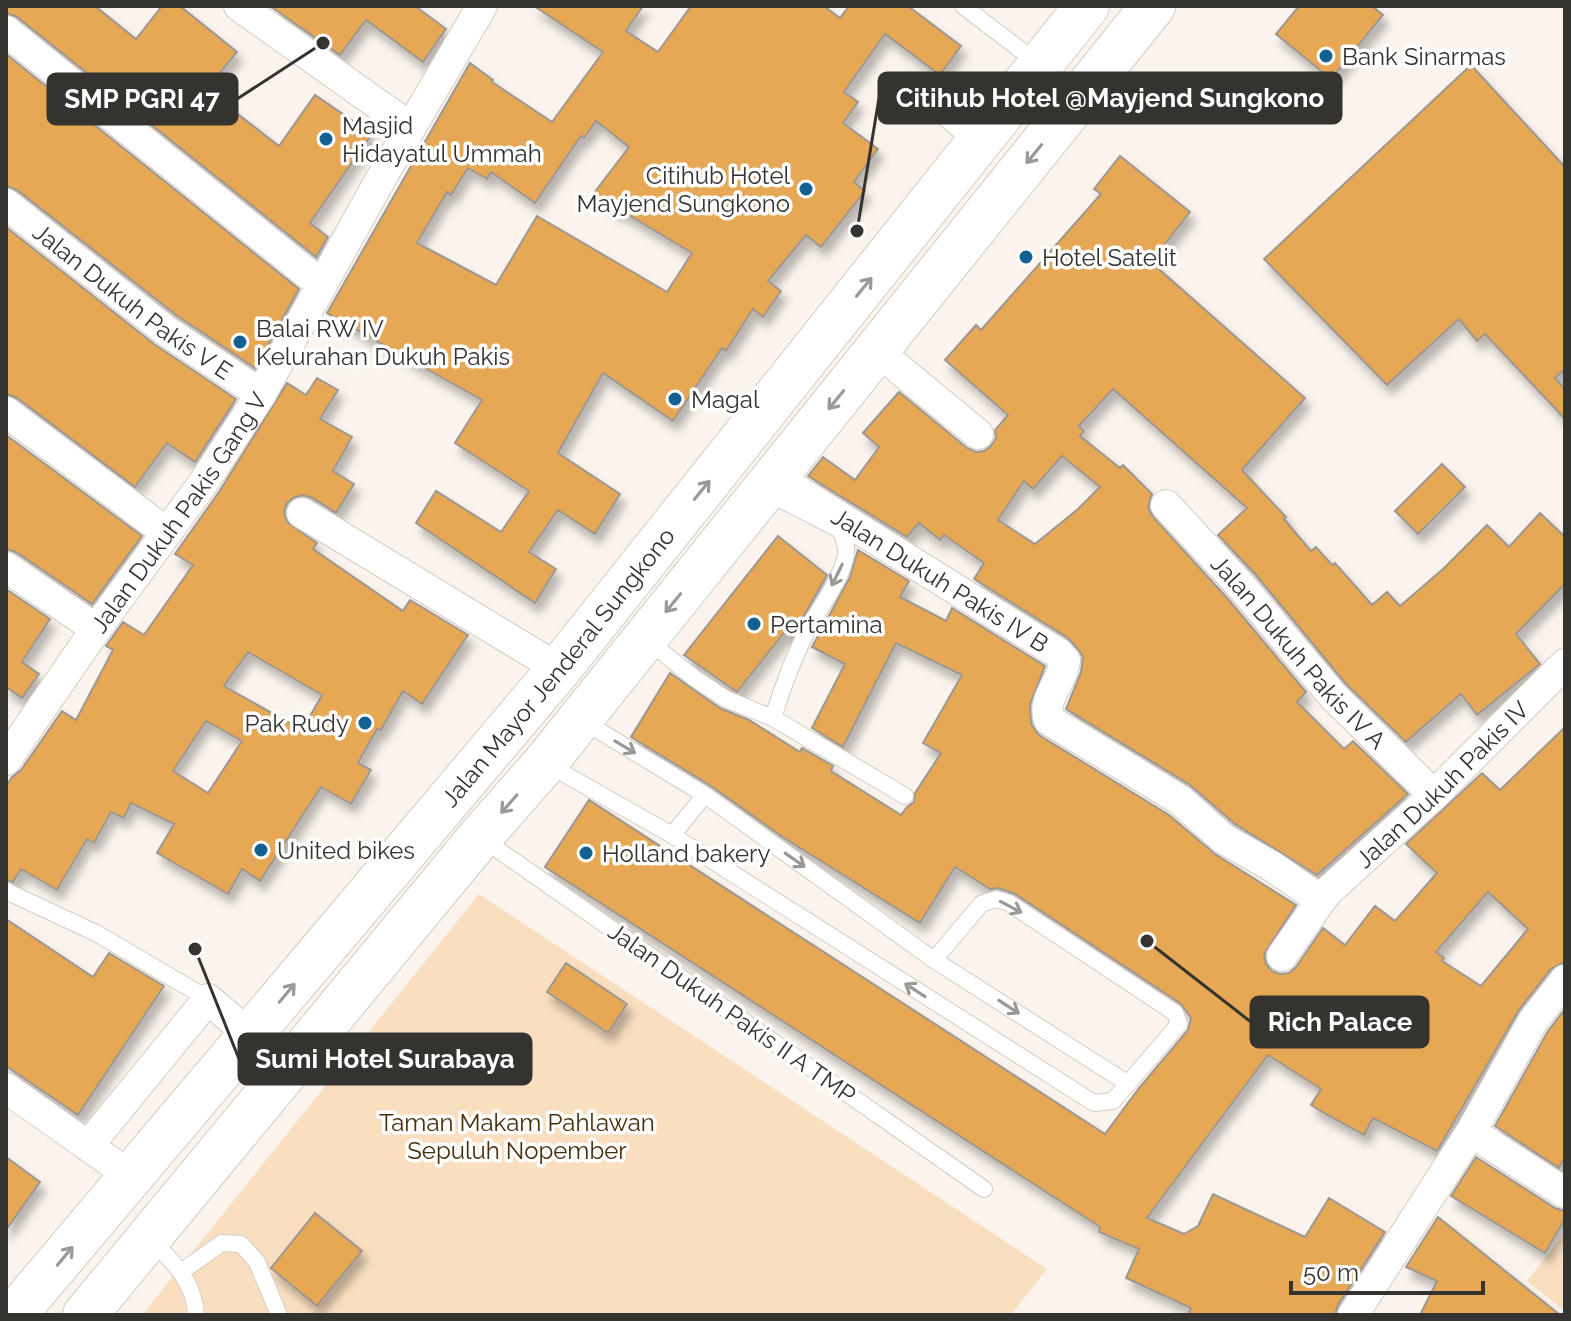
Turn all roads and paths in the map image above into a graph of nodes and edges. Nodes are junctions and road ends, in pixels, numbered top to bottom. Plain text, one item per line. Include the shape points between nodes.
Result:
1 (239, 6) edge
2 (963, 6) edge
3 (1087, 6) edge
4 (1153, 6) edge
5 (479, 7) edge
6 (6, 31) edge
7 (1040, 65) junction
8 (902, 82) dead end
9 (410, 127) junction
10 (977, 145) junction
11 (6, 204) edge
12 (322, 285) junction
13 (876, 350) junction
14 (261, 394) junction
15 (6, 412) edge
16 (978, 434) dead end
17 (769, 484) junction
18 (1166, 505) dead end
19 (302, 513) dead end
20 (167, 533) junction
21 (6, 567) edge
22 (96, 629) junction
23 (644, 638) junction
24 (1565, 664) edge
25 (562, 666) junction
26 (607, 683) junction
27 (773, 718) junction
28 (580, 719) junction
29 (6, 760) edge
30 (545, 763) junction
31 (705, 795) junction
32 (1434, 795) junction
33 (905, 796) dead end
34 (672, 835) junction
35 (480, 837) junction
36 (6, 891) edge
37 (1320, 895) junction
38 (1282, 956) dead end
39 (934, 960) junction
40 (1565, 980) edge
41 (208, 999) junction
42 (251, 1036) junction
43 (1127, 1083) junction
44 (6, 1088) edge
45 (1471, 1132) junction
46 (88, 1146) junction
47 (132, 1177) junction
48 (984, 1189) dead end
49 (1565, 1193) edge
50 (148, 1237) junction
51 (182, 1271) junction
52 (13, 1309) edge
53 (85, 1315) edge
54 (196, 1315) edge
55 (279, 1315) edge
56 (1353, 1315) edge

1 - 9 street
2 - 7 lane
3 - 7 main road, Jalan Mayor Jenderal Sungkono
4 -> 13 main road, Jalan Mayor Jenderal Sungkono
5 - 9 street, Jalan Dukuh Pakis Gang V
6 - 12 street
7 - 10 main road, Jalan Mayor Jenderal Sungkono
8 - 10 lane
9 - 12 street, Jalan Dukuh Pakis Gang V
25 -> 10 main road, Jalan Mayor Jenderal Sungkono
11 - 14 street, Jalan Dukuh Pakis V E via 165,330
12 - 14 street, Jalan Dukuh Pakis Gang V
13 - 16 street
13 -> 17 main road, Jalan Mayor Jenderal Sungkono
14 - 20 street, Jalan Dukuh Pakis Gang V
15 - 20 street
17 -> 23 main road, Jalan Mayor Jenderal Sungkono
17 -> 27 lane via 840,530 846,553 805,635
17 - 37 street, Jalan Dukuh Pakis IV B via 1058,653 1064,669 1048,704 1049,720 1180,800 1224,839
18 - 32 street, Jalan Dukuh Pakis IV A via 1333,696
19 - 25 street
20 - 22 street, Jalan Dukuh Pakis Gang V
21 - 22 street
22 - 29 street, Jalan Dukuh Pakis Gang V
23 - 26 main road, Jalan Mayor Jenderal Sungkono
23 - 27 lane via 726,699
24 - 32 street, Jalan Dukuh Pakis IV
25 - 26 main road
25 - 28 main road via 587,682 590,701
42 -> 25 main road, Jalan Mayor Jenderal Sungkono
26 - 28 main road, Jalan Mayor Jenderal Sungkono
27 - 33 lane
28 - 30 main road, Jalan Mayor Jenderal Sungkono
28 -> 31 lane
30 - 34 lane
30 -> 35 main road, Jalan Mayor Jenderal Sungkono
31 - 34 lane
31 -> 39 lane
32 - 37 street, Jalan Dukuh Pakis IV
43 -> 34 lane via 1113,1101 1088,1100
35 - 48 lane, Jalan Dukuh Pakis II A TMP
35 - 50 main road, Jalan Mayor Jenderal Sungkono
36 - 41 lane via 98,934
37 - 38 street, Jalan Dukuh Pakis IV
39 -> 43 lane
39 -> 43 lane via 981,904 996,899 1009,903 1177,1016 1177,1029
40 - 45 street via 1533,1021
41 - 42 street
41 - 46 street
42 - 47 main road, Jalan Mayor Jenderal Sungkono
44 - 46 street
45 - 49 street
45 - 56 street
46 - 47 street
52 -> 47 main road, Jalan Mayor Jenderal Sungkono
50 - 51 lane
50 - 53 main road, Jalan Mayor Jenderal Sungkono
51 - 54 lane
51 - 55 lane via 222,1243 241,1244 257,1262

